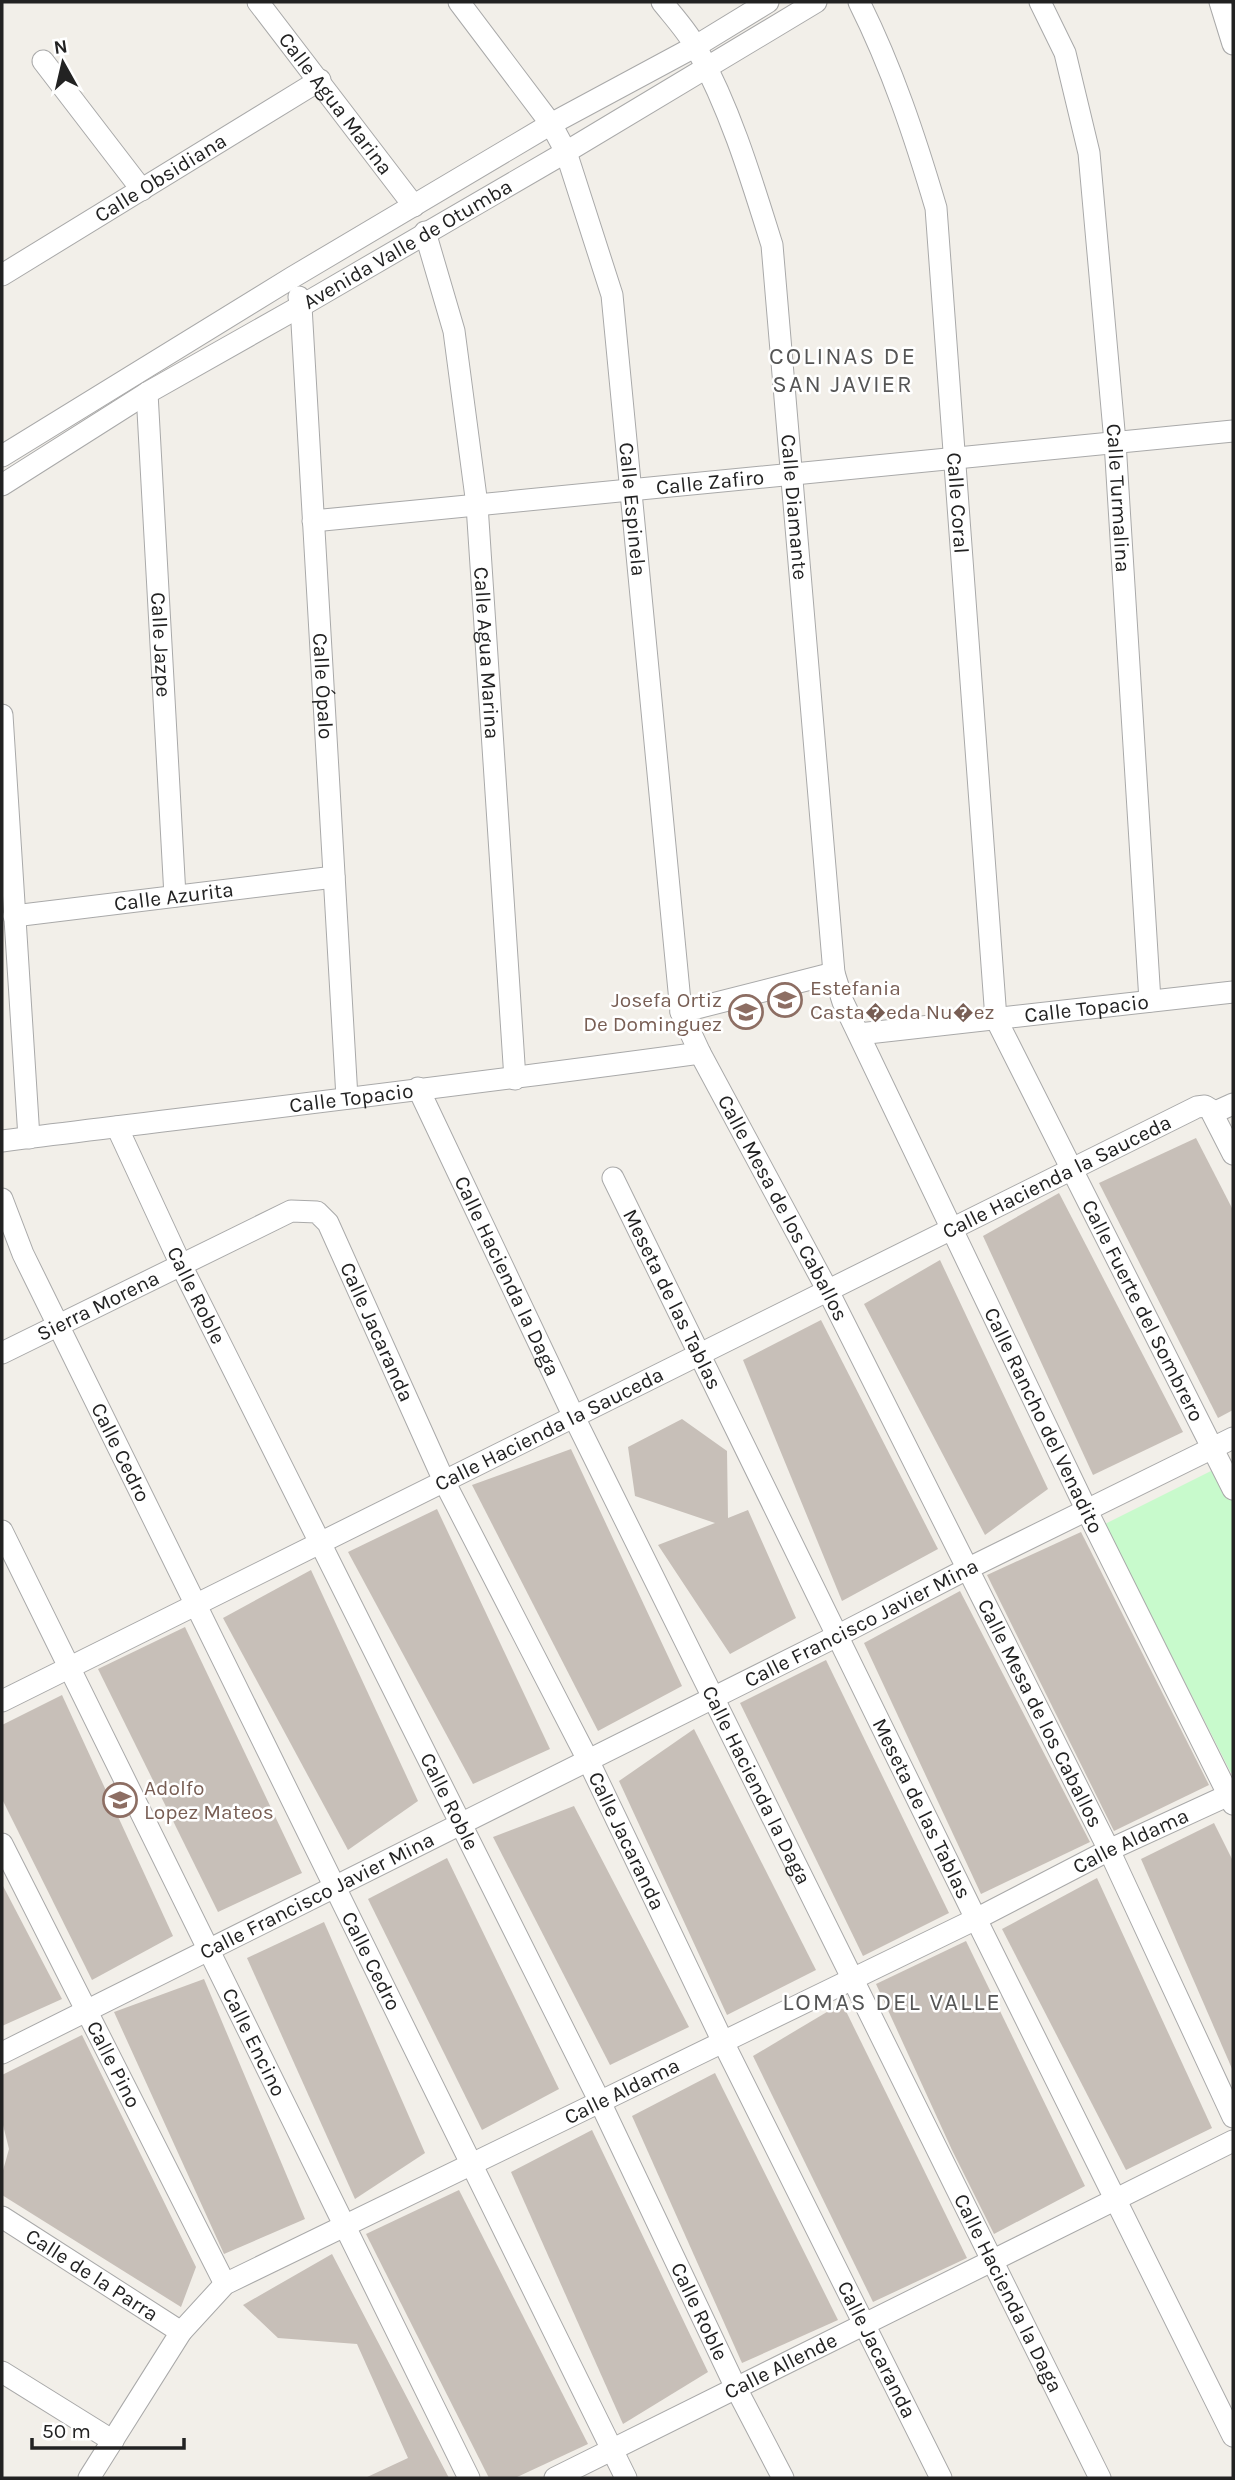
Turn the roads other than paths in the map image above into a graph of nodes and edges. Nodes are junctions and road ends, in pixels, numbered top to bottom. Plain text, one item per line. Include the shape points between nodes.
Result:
1 (258, 2) edge
2 (458, 2) edge
3 (662, 2) edge
4 (768, 2) edge
5 (816, 2) edge
6 (859, 2) edge
7 (1040, 2) edge
8 (1220, 2) edge
9 (1233, 44) edge
10 (696, 46) junction
11 (43, 61) dead end
12 (706, 68) junction
13 (320, 80) junction
14 (551, 124) junction
15 (566, 152) junction
16 (142, 190) junction
17 (414, 206) junction
18 (425, 232) junction
19 (2, 275) edge
20 (293, 276) junction
21 (301, 306) junction
22 (147, 393) junction
23 (1233, 431) edge
24 (1115, 442) junction
25 (2, 456) edge
26 (956, 458) junction
27 (792, 474) junction
28 (2, 485) edge
29 (631, 490) junction
30 (477, 505) junction
31 (313, 521) junction
32 (2, 715) edge
33 (334, 877) junction
34 (175, 896) junction
35 (14, 916) junction
36 (834, 973) junction
37 (1233, 992) edge
38 (1150, 1001) junction
39 (681, 1012) junction
40 (996, 1019) junction
41 (859, 1034) junction
42 (700, 1053) junction
43 (515, 1079) junction
44 (418, 1088) junction
45 (347, 1098) junction
46 (1233, 1104) edge
47 (1212, 1111) junction
48 (117, 1127) junction
49 (29, 1138) junction
50 (2, 1142) edge
51 (1233, 1154) edge
52 (1072, 1170) junction
53 (613, 1178) dead end
54 (2, 1199) edge
55 (307, 1210) joint
56 (953, 1229) junction
57 (181, 1265) junction
58 (828, 1291) junction
59 (58, 1325) junction
60 (2, 1353) edge
61 (701, 1354) junction
62 (574, 1417) junction
63 (1233, 1438) edge
64 (1213, 1448) junction
65 (444, 1481) junction
66 (1233, 1489) edge
67 (1087, 1511) junction
68 (2, 1531) edge
69 (319, 1543) junction
70 (967, 1569) junction
71 (196, 1604) junction
72 (837, 1636) junction
73 (69, 1667) junction
74 (713, 1698) junction
75 (2, 1700) edge
76 (588, 1760) junction
77 (1232, 1797) edge
78 (460, 1824) junction
79 (2, 1844) edge
80 (1109, 1850) junction
81 (335, 1887) junction
82 (976, 1919) junction
83 (209, 1950) junction
84 (853, 1978) junction
85 (87, 2010) junction
86 (723, 2042) junction
87 (2, 2053) edge
88 (600, 2102) junction
89 (1233, 2117) edge
90 (1233, 2141) edge
91 (472, 2165) junction
92 (1115, 2198) junction
93 (2, 2217) edge
94 (345, 2226) junction
95 (992, 2260) junction
96 (225, 2284) junction
97 (864, 2324) junction
98 (181, 2332) junction
99 (2, 2372) edge
100 (736, 2388) junction
101 (1233, 2436) edge
102 (113, 2441) junction
103 (612, 2450) junction
104 (89, 2478) edge
105 (469, 2478) edge
106 (555, 2478) edge
107 (626, 2478) edge
108 (783, 2478) edge
109 (941, 2478) edge
110 (1100, 2478) edge

1 - 13 street, Calle Agua Marina
2 - 14 street, Calle Espinela
3 - 10 street, Calle Diamante
4 - 10 street, Avenida Valle de Otumba
5 - 12 street, Avenida Valle de Otumba
6 - 26 street, Calle Coral via 909,119 936,208
7 - 24 street, Calle Turmalina via 1065,53 1089,153
8 - 9 street
10 - 12 street, Calle Diamante
10 - 14 street, Avenida Valle de Otumba
11 - 16 street
12 - 15 street, Avenida Valle de Otumba
12 - 27 street, Calle Diamante via 745,156 772,245
13 - 16 street, Calle Obsidiana
13 - 17 street, Calle Agua Marina
14 - 15 street, Calle Espinela
14 - 17 street, Avenida Valle de Otumba
15 - 18 street, Avenida Valle de Otumba
15 - 29 street, Calle Espinela via 612,295
16 - 19 street, Calle Obsidiana
17 - 20 street, Avenida Valle de Otumba
18 - 21 street, Avenida Valle de Otumba
18 - 30 street, Calle Agua Marina via 454,331
20 - 21 street, Calle Ópalo
20 - 25 street, Avenida Valle de Otumba
21 - 22 street, Avenida Valle de Otumba
21 - 31 street, Calle Ópalo
22 - 28 street, Avenida Valle de Otumba
22 - 34 street, Calle Jazpe
23 - 24 street, Calle Zafiro
24 - 26 street, Calle Zafiro
24 - 38 street, Calle Turmalina
26 - 27 street, Calle Zafiro
26 - 40 street, Calle Coral
27 - 29 street, Calle Zafiro
27 - 36 street, Calle Diamante
29 - 30 street, Calle Zafiro
29 - 39 street, Calle Espinela
30 - 31 street, Calle Zafiro
30 - 43 street, Calle Agua Marina
31 - 33 street, Calle Ópalo
32 - 35 street
33 - 34 street, Calle Azurita
33 - 45 street, Calle Ópalo
34 - 35 street, Calle Azurita
35 - 49 street
36 - 39 street
36 - 41 street, Calle Diamante
37 - 38 street, Calle Topacio
38 - 40 street, Calle Topacio
39 - 42 street, Calle Espinela
40 - 41 street, Calle Topacio
40 - 52 street, Calle Fuerte del Sombrero
41 - 56 street, Calle Rancho del Venadito
42 - 43 street, Calle Topacio
42 - 58 street, Calle Mesa de los Caballos
43 - 44 street, Calle Topacio
44 - 45 street, Calle Topacio
44 - 62 street, Calle Hacienda la Daga
45 - 48 street, Calle Topacio
46 - 47 street, Calle Hacienda la Sauceda
47 - 51 street
47 - 52 street, Calle Hacienda la Sauceda via 1197,1107
48 - 49 street, Calle Topacio
48 - 57 street, Calle Roble
49 - 50 street, Calle Topacio
52 - 56 street, Calle Hacienda la Sauceda
52 - 64 street, Calle Fuerte del Sombrero
53 - 61 street, Meseta de las Tablas
54 - 59 street, Calle Cedro
55 - 57 street, Sierra Morena via 291,1211
55 - 65 street, Calle Jacaranda via 317,1212 328,1223
56 - 58 street, Calle Hacienda la Sauceda
56 - 67 street, Calle Rancho del Venadito
57 - 59 street, Sierra Morena
57 - 69 street, Calle Roble
58 - 61 street, Calle Hacienda la Sauceda
58 - 70 street, Calle Mesa de los Caballos
59 - 60 street, Sierra Morena
59 - 71 street, Calle Cedro
61 - 62 street, Calle Hacienda la Sauceda
61 - 72 street, Meseta de las Tablas
62 - 65 street, Calle Hacienda la Sauceda
62 - 74 street, Calle Hacienda la Daga
63 - 64 street, Calle Francisco Javier Mina
64 - 66 street, Calle Fuerte del Sombrero
64 - 67 street, Calle Francisco Javier Mina
65 - 69 street, Calle Hacienda la Sauceda
65 - 76 street, Calle Jacaranda
67 - 70 street, Calle Francisco Javier Mina
67 - 77 street, Calle Rancho del Venadito
68 - 73 street, Calle Encino
69 - 71 street, Calle Hacienda la Sauceda
69 - 78 street, Calle Roble
70 - 72 street, Calle Francisco Javier Mina
70 - 80 street, Calle Mesa de los Caballos
71 - 73 street, Calle Hacienda la Sauceda
71 - 81 street, Calle Cedro
72 - 74 street, Calle Francisco Javier Mina
72 - 82 street, Meseta de las Tablas
73 - 75 street, Calle Hacienda la Sauceda
73 - 83 street, Calle Encino
74 - 76 street, Calle Francisco Javier Mina
74 - 84 street, Calle Hacienda la Daga
76 - 78 street, Calle Francisco Javier Mina
76 - 86 street, Calle Jacaranda
77 - 80 street, Calle Aldama
78 - 81 street, Calle Francisco Javier Mina
78 - 88 street, Calle Roble
79 - 85 street, Calle Pino
80 - 82 street, Calle Aldama
80 - 89 street, Calle Mesa de los Caballos
81 - 83 street, Calle Francisco Javier Mina
81 - 91 street, Calle Cedro
82 - 84 street, Calle Aldama
82 - 92 street, Meseta de las Tablas
83 - 85 street, Calle Francisco Javier Mina
83 - 94 street, Calle Encino
84 - 86 street, Calle Aldama
84 - 95 street, Calle Hacienda la Daga
85 - 87 street, Calle Francisco Javier Mina
85 - 96 street, Calle Pino
86 - 88 street, Calle Aldama
86 - 97 street, Calle Jacaranda
88 - 91 street, Calle Aldama
88 - 100 street, Calle Roble
90 - 92 street, Calle Allende
91 - 94 street, Calle Aldama
91 - 103 street, Calle Cedro
92 - 95 street, Calle Allende
92 - 101 street, Meseta de las Tablas
93 - 98 street, Calle de la Parra
94 - 96 street, Calle Aldama
94 - 105 street, Calle Encino
95 - 97 street, Calle Allende
95 - 110 street, Calle Hacienda la Daga
96 - 98 street, Calle Aldama
97 - 100 street, Calle Allende
97 - 109 street, Calle Jacaranda
98 - 102 street, Calle Aldama
99 - 102 street
100 - 103 street, Calle Allende
100 - 108 street, Calle Roble
102 - 104 street, Calle Aldama
103 - 106 street, Calle Allende
103 - 107 street, Calle Cedro

